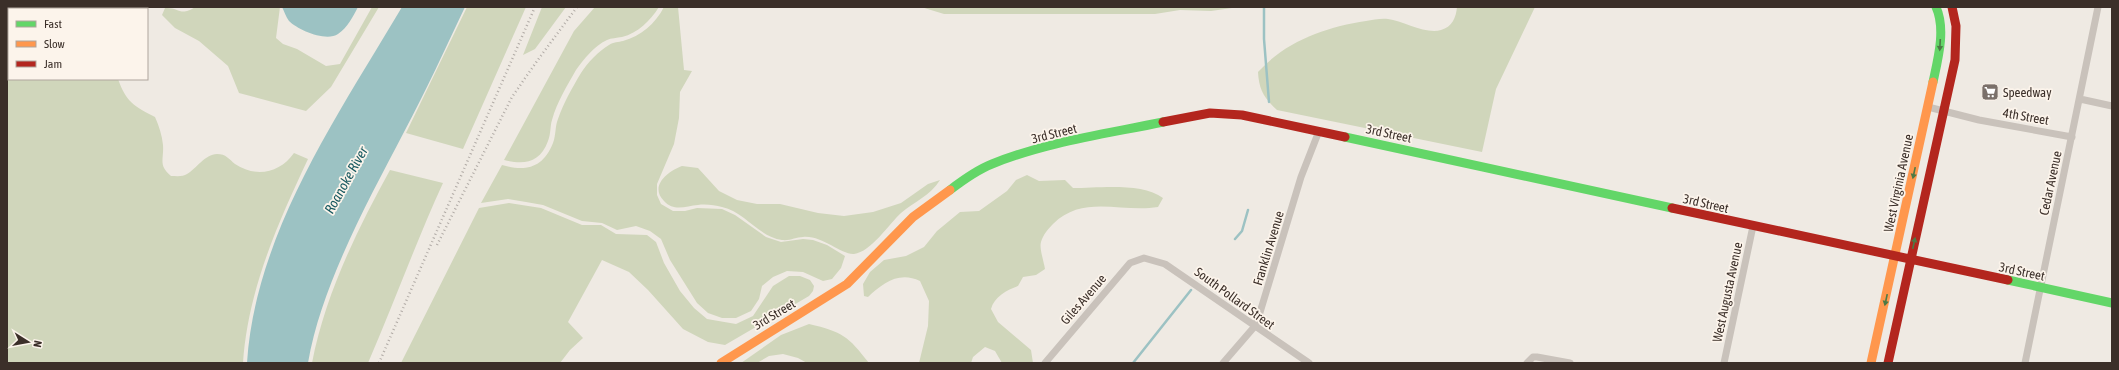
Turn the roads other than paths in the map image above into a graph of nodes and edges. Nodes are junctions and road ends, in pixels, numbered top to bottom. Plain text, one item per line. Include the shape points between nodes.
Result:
1 (1936, 7) edge
2 (1952, 7) edge
3 (2098, 7) edge
4 (2080, 99) junction
5 (2112, 106) edge
6 (1928, 107) junction
7 (1943, 111) junction
8 (1319, 131) junction
9 (2072, 137) junction
10 (1753, 226) junction
11 (1895, 257) junction
12 (1144, 258) joint
13 (1910, 260) junction
14 (2040, 288) junction
15 (2112, 303) edge
16 (1255, 326) junction
17 (721, 363) edge
18 (1044, 363) edge
19 (1223, 363) edge
20 (1309, 363) edge
21 (1527, 363) edge
22 (1570, 363) edge
23 (1724, 363) edge
24 (1871, 363) edge
25 (1888, 363) edge
26 (2025, 363) edge

1 -> 6 street, West Virginia Avenue via 1940,16 1940,44
2 - 7 street via 1955,60
3 - 4 street, Cedar Avenue
4 - 5 street
4 - 9 street, Cedar Avenue
6 - 7 street, 4th Street
6 -> 11 street, West Virginia Avenue
7 - 9 street, 4th Street
13 -> 7 street
8 - 10 street, 3rd Street
8 - 16 street, Franklin Avenue
8 - 17 street, 3rd Street via 1242,115 1210,113 1060,144 991,164 969,176 913,217 847,284
9 - 14 street, Cedar Avenue
10 - 11 street, 3rd Street
10 - 23 street, West Augusta Avenue
11 - 13 street, 3rd Street
11 -> 24 street, West Virginia Avenue
12 - 16 street, South Pollard Street via 1153,259 1179,272
12 - 18 street, Giles Avenue via 1130,263
13 - 14 street, 3rd Street
13 - 25 street
14 - 15 street, 3rd Street
14 - 26 street, Cedar Avenue
16 - 19 street, Franklin Avenue
16 - 20 street, South Pollard Street
21 - 22 street via 1533,357 1537,357

